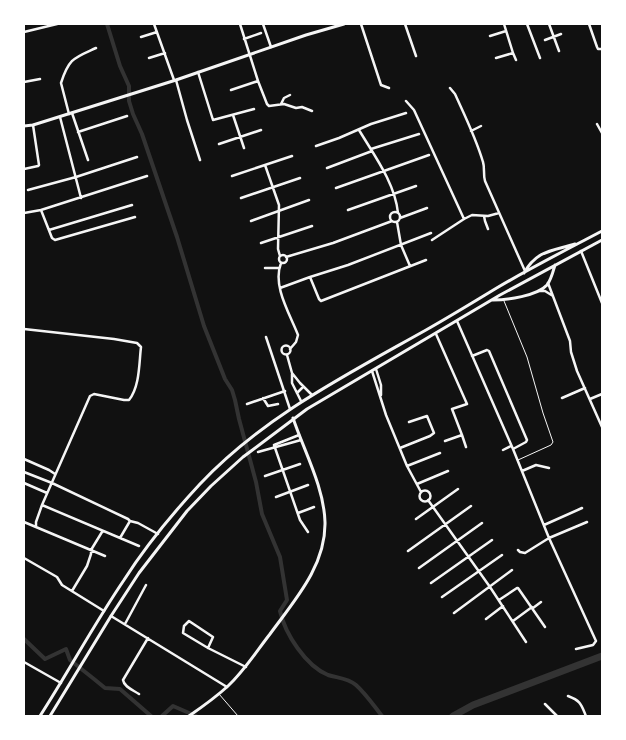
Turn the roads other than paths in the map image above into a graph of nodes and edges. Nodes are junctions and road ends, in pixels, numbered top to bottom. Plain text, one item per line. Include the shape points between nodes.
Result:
1 (56, 24) edge
2 (154, 24) edge
3 (240, 24) edge
4 (263, 24) edge
5 (341, 24) edge
6 (361, 24) edge
7 (405, 24) edge
8 (504, 24) edge
9 (528, 24) edge
10 (549, 24) edge
11 (589, 24) edge
12 (506, 31) junction
13 (24, 32) edge
14 (157, 32) junction
15 (261, 33) dead end
16 (561, 34) dead end
17 (490, 36) dead end
18 (141, 37) dead end
19 (553, 37) junction
20 (244, 39) junction
21 (545, 40) dead end
22 (271, 47) junction
23 (96, 48) dead end
24 (602, 49) edge
25 (559, 52) dead end
26 (164, 53) junction
27 (513, 53) junction
28 (250, 54) junction
29 (416, 56) dead end
30 (149, 58) dead end
31 (496, 58) dead end
32 (540, 58) dead end
33 (516, 60) dead end
34 (198, 72) junction
35 (40, 79) dead end
36 (175, 80) junction
37 (258, 81) junction
38 (24, 82) edge
39 (389, 88) dead end
40 (450, 88) dead end
41 (231, 90) dead end
42 (290, 95) dead end
43 (406, 101) dead end
44 (281, 104) junction
45 (254, 109) dead end
46 (312, 111) dead end
47 (71, 113) junction
48 (406, 113) dead end
49 (233, 115) junction
50 (127, 116) dead end
51 (60, 117) junction
52 (597, 124) dead end
53 (33, 125) junction
54 (24, 126) edge
55 (481, 126) dead end
56 (261, 130) dead end
57 (359, 130) junction
58 (78, 132) junction
59 (471, 132) junction
60 (602, 133) edge
61 (419, 134) dead end
62 (240, 137) junction
63 (219, 144) dead end
64 (316, 146) dead end
65 (244, 148) dead end
66 (372, 150) junction
67 (429, 155) dead end
68 (292, 156) dead end
69 (137, 157) dead end
70 (88, 160) dead end
71 (200, 160) dead end
72 (265, 165) junction
73 (327, 168) dead end
74 (24, 169) edge
75 (384, 172) junction
76 (147, 176) dead end
77 (232, 176) dead end
78 (76, 177) junction
79 (300, 178) dead end
80 (416, 186) dead end
81 (273, 187) junction
82 (336, 188) dead end
83 (28, 190) dead end
84 (394, 193) junction
85 (81, 198) junction
86 (241, 198) dead end
87 (309, 200) dead end
88 (132, 205) dead end
89 (427, 208) dead end
90 (42, 210) junction
91 (280, 210) junction
92 (348, 210) dead end
93 (24, 212) edge
94 (398, 213) junction
95 (499, 213) junction
96 (484, 216) junction
97 (135, 217) dead end
98 (400, 218) junction
99 (464, 218) junction
100 (251, 221) dead end
101 (392, 221) junction
102 (397, 222) junction
103 (312, 226) dead end
104 (488, 229) dead end
105 (49, 230) junction
106 (602, 231) edge
107 (431, 233) dead end
108 (278, 238) junction
109 (432, 240) dead end
110 (602, 240) edge
111 (582, 242) junction
112 (261, 243) dead end
113 (402, 244) junction
114 (581, 251) junction
115 (280, 256) junction
116 (286, 257) junction
117 (426, 260) dead end
118 (521, 262) junction
119 (281, 263) junction
120 (530, 264) junction
121 (555, 265) junction
122 (410, 266) junction
123 (266, 268) dead end
124 (279, 268) junction
125 (524, 272) junction
126 (310, 277) junction
127 (548, 283) junction
128 (280, 288) junction
129 (538, 291) junction
130 (554, 296) junction
131 (493, 300) junction
132 (504, 300) junction
133 (602, 303) edge
134 (457, 322) junction
135 (24, 329) edge
136 (436, 334) junction
137 (266, 337) dead end
138 (290, 349) junction
139 (286, 355) junction
140 (472, 356) junction
141 (376, 369) junction
142 (372, 371) junction
143 (292, 373) junction
144 (304, 387) junction
145 (585, 388) junction
146 (285, 391) junction
147 (297, 393) junction
148 (602, 394) edge
149 (312, 395) junction
150 (263, 398) junction
151 (380, 398) junction
152 (562, 398) dead end
153 (590, 399) junction
154 (301, 401) junction
155 (247, 404) dead end
156 (278, 404) dead end
157 (290, 409) junction
158 (293, 418) junction
159 (409, 422) dead end
160 (602, 427) edge
161 (299, 435) junction
162 (462, 435) junction
163 (301, 440) junction
164 (445, 441) dead end
165 (275, 446) junction
166 (511, 446) junction
167 (466, 447) dead end
168 (400, 448) junction
169 (503, 450) dead end
170 (513, 450) junction
171 (258, 452) dead end
172 (440, 453) dead end
173 (24, 459) edge
174 (517, 460) junction
175 (300, 464) dead end
176 (406, 466) junction
177 (549, 468) dead end
178 (283, 470) junction
179 (448, 471) dead end
180 (522, 471) junction
181 (24, 472) edge
182 (56, 474) junction
183 (265, 476) dead end
184 (24, 483) edge
185 (52, 483) junction
186 (417, 484) junction
187 (308, 485) dead end
188 (458, 488) dead end
189 (291, 492) junction
190 (421, 492) junction
191 (47, 493) junction
192 (276, 497) dead end
193 (428, 500) junction
194 (42, 505) junction
195 (471, 506) dead end
196 (314, 507) dead end
197 (433, 507) junction
198 (582, 508) dead end
199 (298, 513) junction
200 (416, 519) dead end
201 (130, 521) junction
202 (24, 522) edge
203 (587, 522) dead end
204 (482, 523) dead end
205 (446, 524) junction
206 (544, 525) junction
207 (36, 526) junction
208 (102, 532) junction
209 (308, 532) dead end
210 (158, 534) junction
211 (120, 538) junction
212 (549, 538) junction
213 (458, 540) junction
214 (492, 540) dead end
215 (139, 546) dead end
216 (91, 550) junction
217 (518, 550) dead end
218 (408, 551) dead end
219 (502, 555) dead end
220 (104, 556) dead end
221 (469, 556) junction
222 (24, 558) edge
223 (418, 568) dead end
224 (512, 570) dead end
225 (480, 571) junction
226 (430, 583) dead end
227 (146, 585) dead end
228 (490, 586) junction
229 (72, 591) junction
230 (442, 597) dead end
231 (499, 600) junction
232 (541, 602) dead end
233 (503, 606) junction
234 (532, 608) junction
235 (104, 611) junction
236 (454, 612) dead end
237 (111, 616) junction
238 (486, 619) dead end
239 (513, 621) junction
240 (125, 624) junction
241 (545, 627) dead end
242 (148, 638) junction
243 (526, 642) dead end
244 (208, 648) junction
245 (576, 650) dead end
246 (24, 662) edge
247 (246, 667) junction
248 (61, 683) junction
249 (227, 688) junction
250 (139, 694) dead end
251 (218, 694) junction
252 (568, 696) dead end
253 (545, 704) dead end
254 (40, 716) edge
255 (50, 716) edge
256 (190, 716) edge
257 (238, 716) edge
258 (557, 716) edge
259 (586, 716) edge

1 - 13 street
2 - 14 street
3 - 20 street
4 - 22 street
5 - 22 main road
6 - 39 street via 381,86
7 - 29 street
8 - 12 street
9 - 32 street
10 - 19 street
11 - 24 street via 598,49
12 - 17 street
12 - 27 street
14 - 18 street
14 - 26 street
15 - 20 street
16 - 19 street
19 - 21 street
19 - 25 street
20 - 28 street
22 - 28 main road
23 - 47 street via 74,58 63,78 62,83
26 - 30 street
26 - 36 street
27 - 31 street
27 - 33 street
28 - 34 main road
28 - 37 street
34 - 36 main road
34 - 49 street via 212,120
35 - 38 street
36 - 47 main road
36 - 71 street
37 - 41 street
37 - 44 street via 268,106
40 - 59 street
42 - 44 street via 284,98
43 - 99 street via 414,110
44 - 46 street
45 - 49 street
47 - 51 main road
47 - 58 street
48 - 57 street
49 - 62 street
50 - 58 street
51 - 53 main road
51 - 78 street
52 - 60 street
53 - 54 main road
53 - 74 street via 39,165
55 - 59 street
56 - 62 street
57 - 64 street
57 - 66 street
58 - 70 street
59 - 95 street via 483,162 485,180
61 - 66 street
62 - 63 street
62 - 65 street
66 - 73 street
66 - 75 street
67 - 75 street
68 - 72 street
69 - 78 street
72 - 77 street
72 - 81 street
75 - 82 street
75 - 84 street
76 - 85 street
78 - 83 street
78 - 85 street
79 - 81 street
80 - 84 street
81 - 86 street
81 - 91 street
84 - 92 street
84 - 94 street
85 - 90 street
87 - 91 street
88 - 105 street
89 - 98 street
90 - 93 street
90 - 105 street
91 - 100 street
91 - 108 street
94 - 98 street
94 - 101 street via 391,214
95 - 96 street
95 - 118 street
96 - 99 street via 472,215
96 - 104 street
97 - 105 street via 55,240
98 - 102 street
99 - 109 street
101 - 102 street
101 - 116 street
102 - 113 street
103 - 108 street
106 - 111 main road
107 - 113 street
108 - 112 street
108 - 115 street
110 - 114 main road
111 - 120 main road via 543,253 536,256
111 - 125 main road
113 - 122 street
113 - 126 street
114 - 121 main road
114 - 133 street
115 - 116 street
115 - 119 street
116 - 119 street via 286,262
117 - 122 street
118 - 120 street
118 - 125 street
119 - 124 street
120 - 125 main road
121 - 127 main road
121 - 131 main road
122 - 126 street via 321,301
123 - 124 street
124 - 128 street
125 - 149 main road
126 - 128 street
127 - 129 main road
127 - 130 street
128 - 138 street via 298,334
129 - 130 street
129 - 132 main road
130 - 145 street via 570,341 574,362
131 - 132 main road
131 - 134 main road
132 - 174 lane via 527,357 553,442
134 - 136 main road
134 - 140 street
135 - 182 street via 114,339 141,346 138,376 131,398 124,400 92,395
136 - 141 main road
136 - 162 street via 467,404 452,409
137 - 146 street
138 - 139 street
138 - 139 street via 287,346 282,348
139 - 143 street
140 - 166 street
140 - 170 street via 490,351 527,440
141 - 142 main road
141 - 151 street via 381,385
142 - 151 street
142 - 158 main road
143 - 144 street
143 - 147 street via 292,383
144 - 147 street
144 - 149 street
145 - 152 street
145 - 153 street
146 - 150 street
146 - 157 street
147 - 154 street
148 - 153 street
149 - 154 main road
150 - 155 street
150 - 156 street via 268,406
151 - 168 street
153 - 160 street
154 - 157 main road
157 - 210 main road via 241,446 180,506
158 - 161 main road
158 - 237 main road via 243,457 187,511
159 - 168 street via 427,416 434,433
161 - 163 main road
161 - 165 street
162 - 164 street
162 - 167 street
163 - 165 street
163 - 247 main road via 324,511 323,545 317,563 302,591
165 - 171 street
165 - 178 street
166 - 169 street
166 - 170 street
168 - 176 street
170 - 174 street
172 - 176 street
173 - 182 street
174 - 180 street
175 - 178 street
176 - 186 street
177 - 180 street via 536,465
178 - 183 street
178 - 189 street
179 - 186 street
180 - 206 street
181 - 185 street
182 - 185 street
184 - 191 street
185 - 191 street
185 - 201 street via 108,508
186 - 190 street
187 - 189 street
188 - 197 street
189 - 192 street
189 - 199 street
190 - 193 street via 429,493
190 - 193 street via 420,500
191 - 194 street
193 - 197 street
194 - 207 street
194 - 208 street
195 - 205 street
196 - 199 street
197 - 200 street
197 - 205 street
198 - 206 street
199 - 209 street
201 - 210 street
201 - 211 street
202 - 207 street
203 - 212 street
204 - 213 street
205 - 213 street
205 - 218 street
206 - 212 street
207 - 216 street
208 - 211 street
208 - 216 street
210 - 235 main road
211 - 215 street
212 - 217 street via 525,553
212 - 245 street via 596,641 593,645
213 - 221 street
213 - 223 street
214 - 221 street
216 - 220 street
216 - 229 street via 87,566
219 - 225 street
221 - 225 street
221 - 226 street
222 - 229 street via 57,577 62,585
224 - 228 street
225 - 228 street
225 - 230 street
227 - 240 street
228 - 231 street
228 - 236 street
229 - 235 street
231 - 233 street
231 - 234 street via 518,588
232 - 234 street
233 - 238 street
233 - 239 street
234 - 239 street
234 - 241 street
235 - 248 main road
237 - 240 street
237 - 255 main road
239 - 243 street
240 - 242 street
242 - 249 street
242 - 250 street via 123,680 126,686
244 - 244 street via 183,633 184,626 189,621 213,637
244 - 247 street
246 - 248 street
247 - 249 main road
248 - 254 main road
249 - 251 main road
251 - 256 main road
251 - 257 lane
252 - 259 street via 578,700
253 - 258 street

